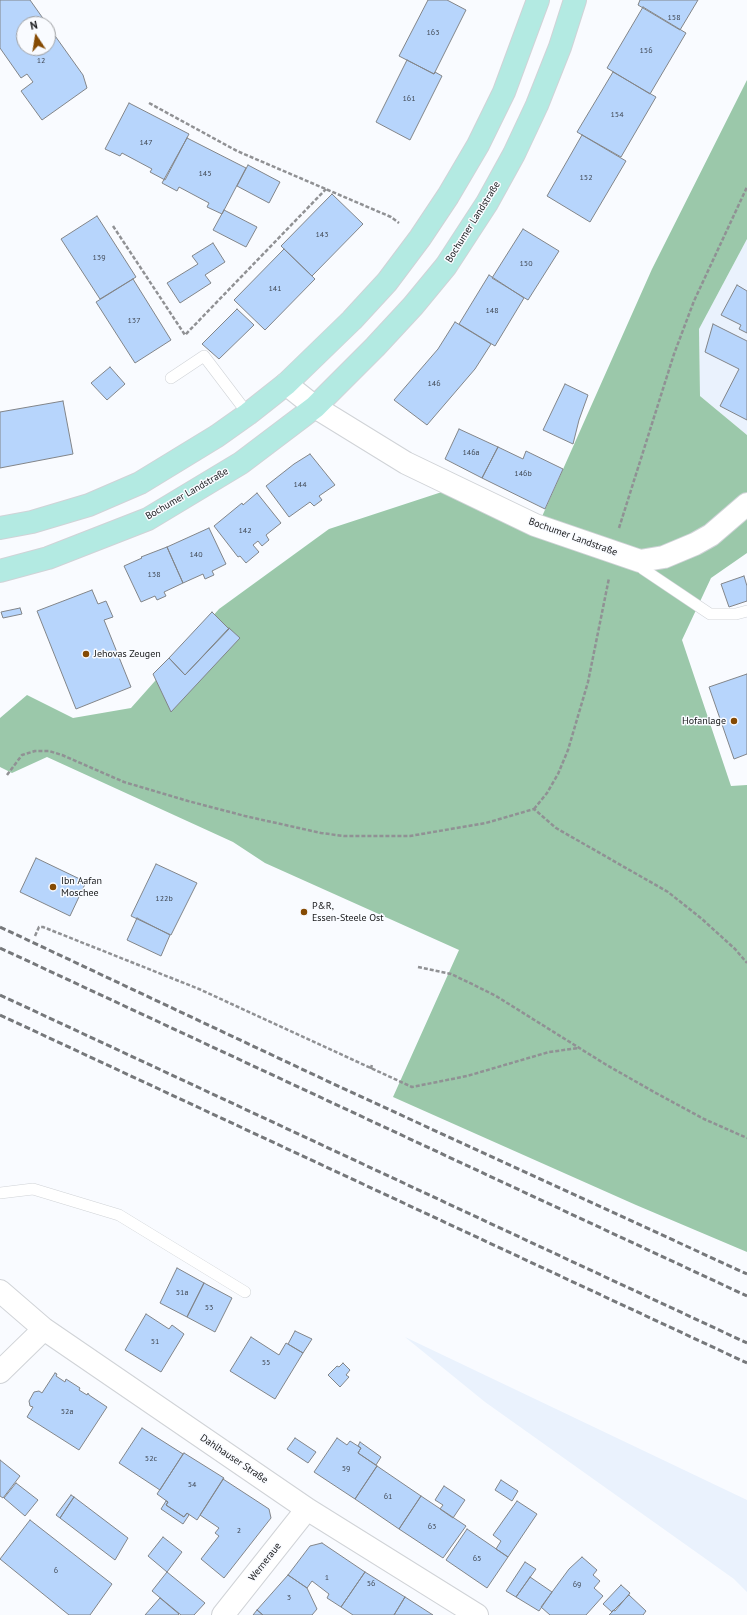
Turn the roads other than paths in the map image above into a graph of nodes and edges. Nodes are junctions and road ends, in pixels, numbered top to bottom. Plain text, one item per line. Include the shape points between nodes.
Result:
1 (538, 0) edge
2 (575, 0) edge
3 (171, 378) dead end
4 (286, 384) junction
5 (315, 407) junction
6 (248, 414) junction
7 (747, 504) edge
8 (0, 528) edge
9 (640, 561) junction
10 (0, 571) edge
11 (747, 611) edge
12 (0, 1193) edge
13 (0, 1291) edge
14 (246, 1292) dead end
15 (44, 1329) junction
16 (0, 1372) edge
17 (307, 1509) junction
18 (223, 1615) edge
19 (477, 1615) edge

1 - 4 main road via 504,92 448,196 387,282
2 - 5 main road, Bochumer Landstraße via 560,47 514,154 446,266 375,347
3 - 6 lane via 204,356
4 - 5 street, Bochumer Landstraße
4 - 6 main road
5 - 9 street, Bochumer Landstraße via 413,466 535,525
5 - 10 main road, Bochumer Landstraße via 241,463 148,518 48,558
6 - 8 main road via 140,483 89,505 32,522
7 - 9 street via 728,522 695,544 664,557
9 - 11 lane via 643,569 710,614 736,614
12 - 14 lane via 33,1189 119,1215
13 - 15 street, Dahlhauser Straße
15 - 16 street
15 - 17 street, Dahlhauser Straße
17 - 18 street, Werneraue
17 - 19 street, Dahlhauser Straße

